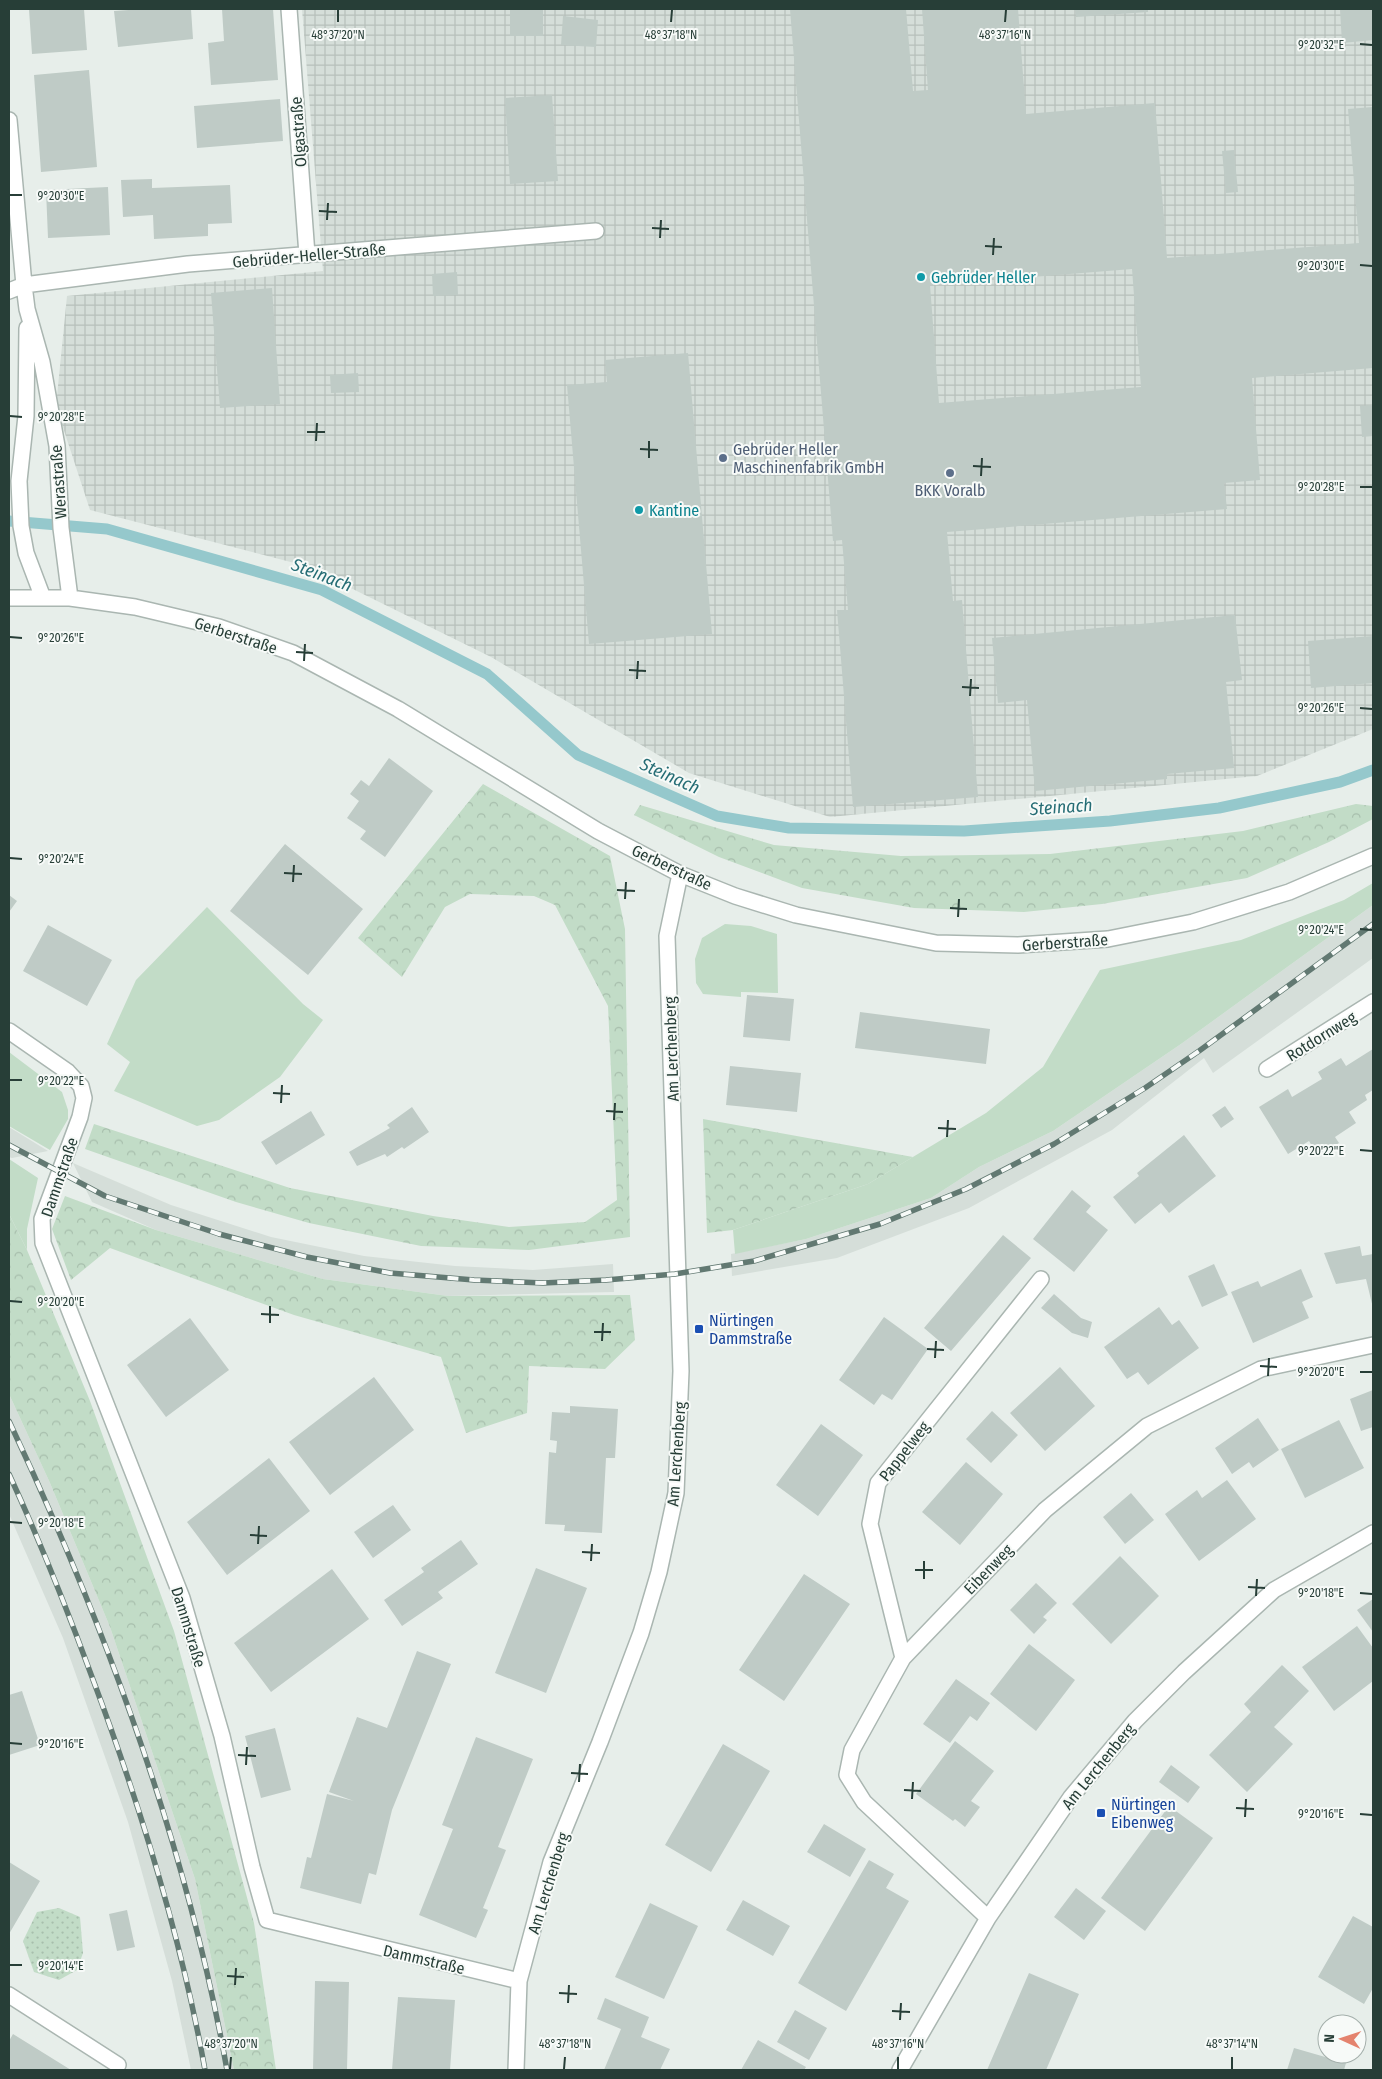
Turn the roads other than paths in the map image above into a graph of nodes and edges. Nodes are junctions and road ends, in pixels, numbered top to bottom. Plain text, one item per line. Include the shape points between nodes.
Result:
1 (288, 9) edge
2 (9, 120) edge
3 (596, 231) dead end
4 (307, 255) junction
5 (24, 285) junction
6 (9, 291) edge
7 (27, 309) junction
8 (19, 481) junction
9 (9, 496) edge
10 (9, 598) edge
11 (43, 598) junction
12 (70, 598) junction
13 (1373, 856) edge
14 (680, 874) junction
15 (1373, 1002) edge
16 (9, 1031) edge
17 (1268, 1069) dead end
18 (1041, 1279) dead end
19 (1373, 1345) edge
20 (1373, 1533) edge
21 (903, 1658) junction
22 (988, 1918) junction
23 (519, 1981) junction
24 (9, 1995) edge
25 (118, 2069) edge
26 (516, 2070) edge
27 (900, 2070) edge

1 - 4 street, Olgastraße
2 - 5 street, Werastraße
3 - 4 street, Gebrüder-Heller-Straße
4 - 5 street, Gebrüder-Heller-Straße via 188,264
5 - 6 street, Gebrüder-Heller-Straße
5 - 7 street, Werastraße
7 - 8 street, Werastraße via 26,416
7 - 12 street, Werastraße via 42,362 57,446
8 - 9 street, Werastraße
8 - 11 street, Werastraße via 26,553
10 - 11 street, Gerberstraße
11 - 12 street, Gerberstraße
12 - 14 street, Gerberstraße via 135,606 219,627 293,653 398,709 598,831
13 - 14 street, Gerberstraße via 1289,892 1194,922 1108,940 1018,946 936,943 846,926 744,899
14 - 23 street, Am Lerchenberg via 667,936 681,1371 676,1494 659,1572 641,1633 551,1862
15 - 17 street, Rotdornweg
16 - 23 street, Dammstraße via 68,1072 82,1086 84,1098 80,1117 42,1219 43,1243 182,1598 222,1736 267,1920
18 - 21 street, Pappelweg via 878,1483 870,1524
19 - 21 street, Eibenweg via 1261,1369 1147,1426 1045,1510
20 - 22 street, Am Lerchenberg via 1274,1590 1142,1714 1071,1796
21 - 22 street, Eibenweg via 852,1750 847,1775 864,1802
22 - 27 street, Am Lerchenberg
23 - 26 street, Am Lerchenberg
24 - 25 street

